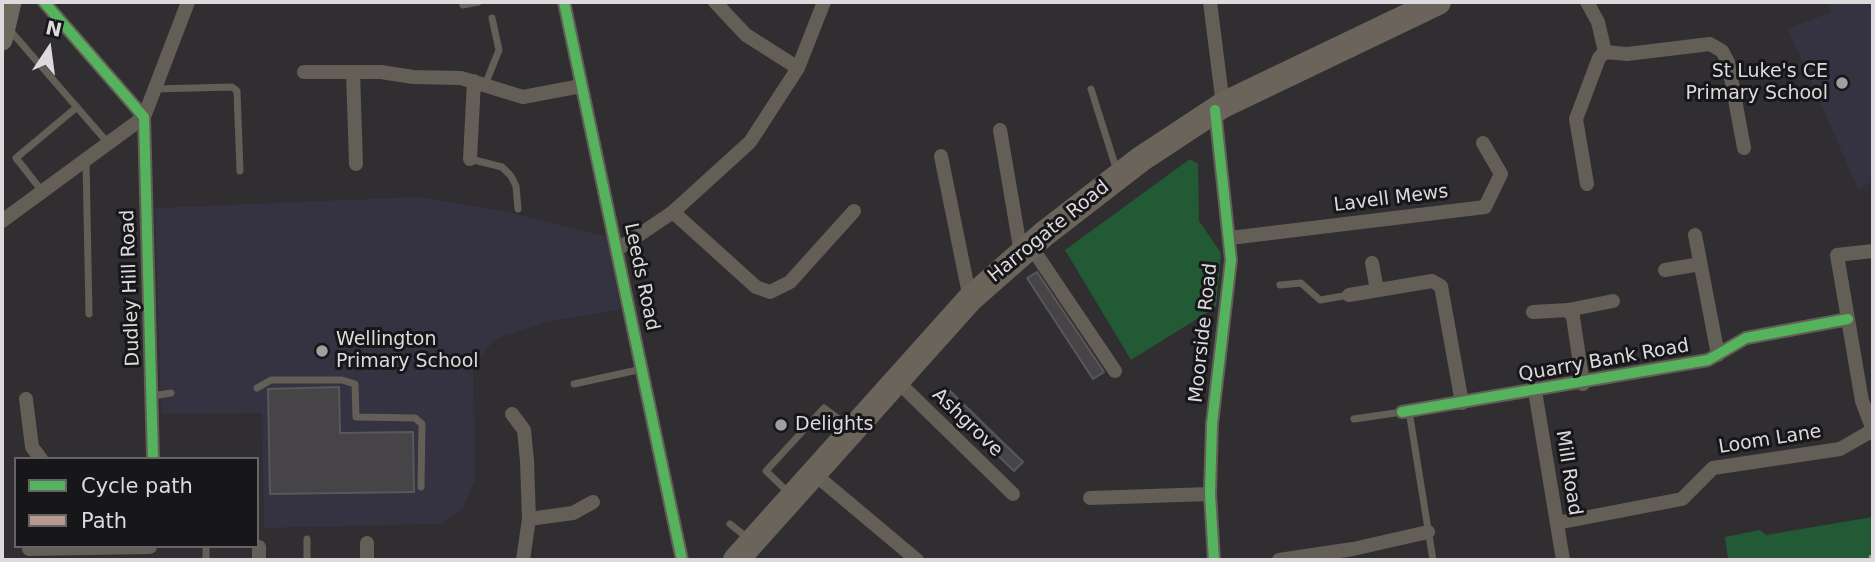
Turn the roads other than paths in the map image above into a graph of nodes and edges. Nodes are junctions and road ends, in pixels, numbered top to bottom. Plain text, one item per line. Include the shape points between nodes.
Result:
1 (11, 2) edge
2 (44, 2) edge
3 (188, 2) edge
4 (463, 2) edge
5 (478, 2) edge
6 (564, 2) edge
7 (715, 2) edge
8 (824, 2) edge
9 (1210, 2) edge
10 (1438, 2) edge
11 (1587, 2) edge
12 (492, 18) dead end
13 (4, 32) edge
14 (1605, 52) junction
15 (797, 68) junction
16 (304, 72) dead end
17 (353, 72) junction
18 (480, 83) junction
19 (581, 86) junction
20 (155, 89) junction
21 (1091, 89) dead end
22 (77, 107) junction
23 (1219, 107) junction
24 (144, 117) junction
25 (1000, 130) dead end
26 (1483, 143) dead end
27 (108, 144) junction
28 (1744, 148) dead end
29 (941, 156) dead end
30 (86, 159) junction
31 (470, 159) joint
32 (356, 164) dead end
33 (240, 171) dead end
34 (1119, 176) junction
35 (1587, 184) dead end
36 (43, 191) junction
37 (518, 209) dead end
38 (854, 211) dead end
39 (673, 212) junction
40 (2, 221) edge
41 (1695, 235) dead end
42 (1230, 238) junction
43 (618, 249) junction
44 (1026, 249) junction
45 (1873, 251) edge
46 (1372, 263) dead end
47 (1700, 264) junction
48 (1665, 270) dead end
49 (1280, 285) dead end
50 (1377, 290) junction
51 (1349, 295) joint
52 (970, 299) junction
53 (1613, 301) dead end
54 (1568, 310) junction
55 (1533, 312) dead end
56 (89, 314) dead end
57 (1847, 319) junction
58 (1718, 355) junction
59 (642, 369) junction
60 (1115, 371) dead end
61 (895, 379) junction
62 (574, 384) dead end
63 (1583, 384) junction
64 (257, 388) dead end
65 (1535, 391) junction
66 (171, 393) dead end
67 (152, 397) junction
68 (26, 400) dead end
69 (1462, 403) junction
70 (1406, 411) junction
71 (512, 414) dead end
72 (1354, 419) dead end
73 (851, 428) junction
74 (1873, 430) edge
75 (40, 457) edge
76 (153, 457) edge
77 (811, 472) junction
78 (421, 487) dead end
79 (1013, 494) dead end
80 (1210, 494) junction
81 (792, 495) junction
82 (1090, 498) dead end
83 (593, 502) dead end
84 (529, 519) junction
85 (1557, 523) junction
86 (730, 524) dead end
87 (1428, 532) junction
88 (306, 539) dead end
89 (367, 543) dead end
90 (90, 548) edge
91 (29, 549) dead end
92 (744, 551) edge
93 (1354, 554) edge
94 (307, 560) edge
95 (367, 560) edge
96 (523, 560) edge
97 (682, 560) edge
98 (917, 560) edge
99 (1214, 560) edge
100 (1279, 560) edge
101 (1433, 560) edge
102 (1563, 560) edge

1 - 13 street
2 - 24 street
3 - 20 street
4 - 5 lane
6 - 19 street, Leeds Road
7 - 15 street via 746,35
8 - 15 street
9 - 23 street, Moorside Road
10 - 23 highway, Harrogate Road
11 - 14 street via 1598,22
12 - 18 lane via 499,50
13 - 22 lane
14 - 28 street via 1627,54 1710,44 1722,51
14 - 35 street via 1576,119
15 - 39 street via 750,142
16 - 17 street
17 - 18 street
17 - 32 street
18 - 19 street via 523,97
18 - 31 street
19 - 43 street, Leeds Road
20 - 24 street
20 - 33 lane via 232,87 237,91
21 - 34 lane
22 - 27 lane
22 - 36 lane via 16,158
23 - 34 highway, Harrogate Road
23 - 42 street, Moorside Road via 1222,199
24 - 27 street
24 - 67 street, Dudley Hill Road
25 - 44 street
26 - 42 street, Lavell Mews via 1501,174 1485,207
27 - 30 street
29 - 52 street
30 - 36 street
30 - 56 lane
31 - 37 lane via 502,167 516,186
34 - 44 highway, Harrogate Road
36 - 40 street
38 - 39 street via 790,282 770,292 756,287
39 - 43 street
41 - 47 street
42 - 80 street, Moorside Road
43 - 59 street, Leeds Road
44 - 52 highway, Harrogate Road
44 - 60 street
45 - 57 street via 1837,256
46 - 50 street
47 - 48 street
47 - 58 street
49 - 51 lane via 1301,283 1320,299
50 - 51 street
50 - 69 street via 1432,281 1441,286
52 - 61 highway, Harrogate Road
53 - 54 street
54 - 55 street
54 - 63 street via 1573,317
57 - 58 street, Quarry Bank Road via 1746,338
57 - 74 street via 1862,401
58 - 63 street, Quarry Bank Road
59 - 62 lane
59 - 97 street, Leeds Road
61 - 73 highway, Harrogate Road
61 - 79 street, Ashgrove
63 - 65 street, Quarry Bank Road
64 - 78 lane via 271,380 342,380 355,384 356,417 415,418 422,424
65 - 69 street, Quarry Bank Road
65 - 85 street, Mill Road
66 - 67 lane
67 - 76 street, Dudley Hill Road
68 - 75 street via 32,447
69 - 70 street, Quarry Bank Road
70 - 72 lane
70 - 87 lane
71 - 84 street via 524,430
73 - 77 highway, Harrogate Road
73 - 81 lane via 824,408 766,471
74 - 85 street, Loom Lane via 1840,449 1713,468 1682,499
77 - 81 highway, Harrogate Road
77 - 98 street
80 - 82 street
80 - 99 street, Moorside Road
81 - 92 highway, Harrogate Road
83 - 84 street via 573,513
84 - 96 street
85 - 102 street, Mill Road
86 - 92 lane
87 - 93 street
87 - 101 lane
88 - 94 lane
89 - 95 street
90 - 91 street
93 - 100 street

